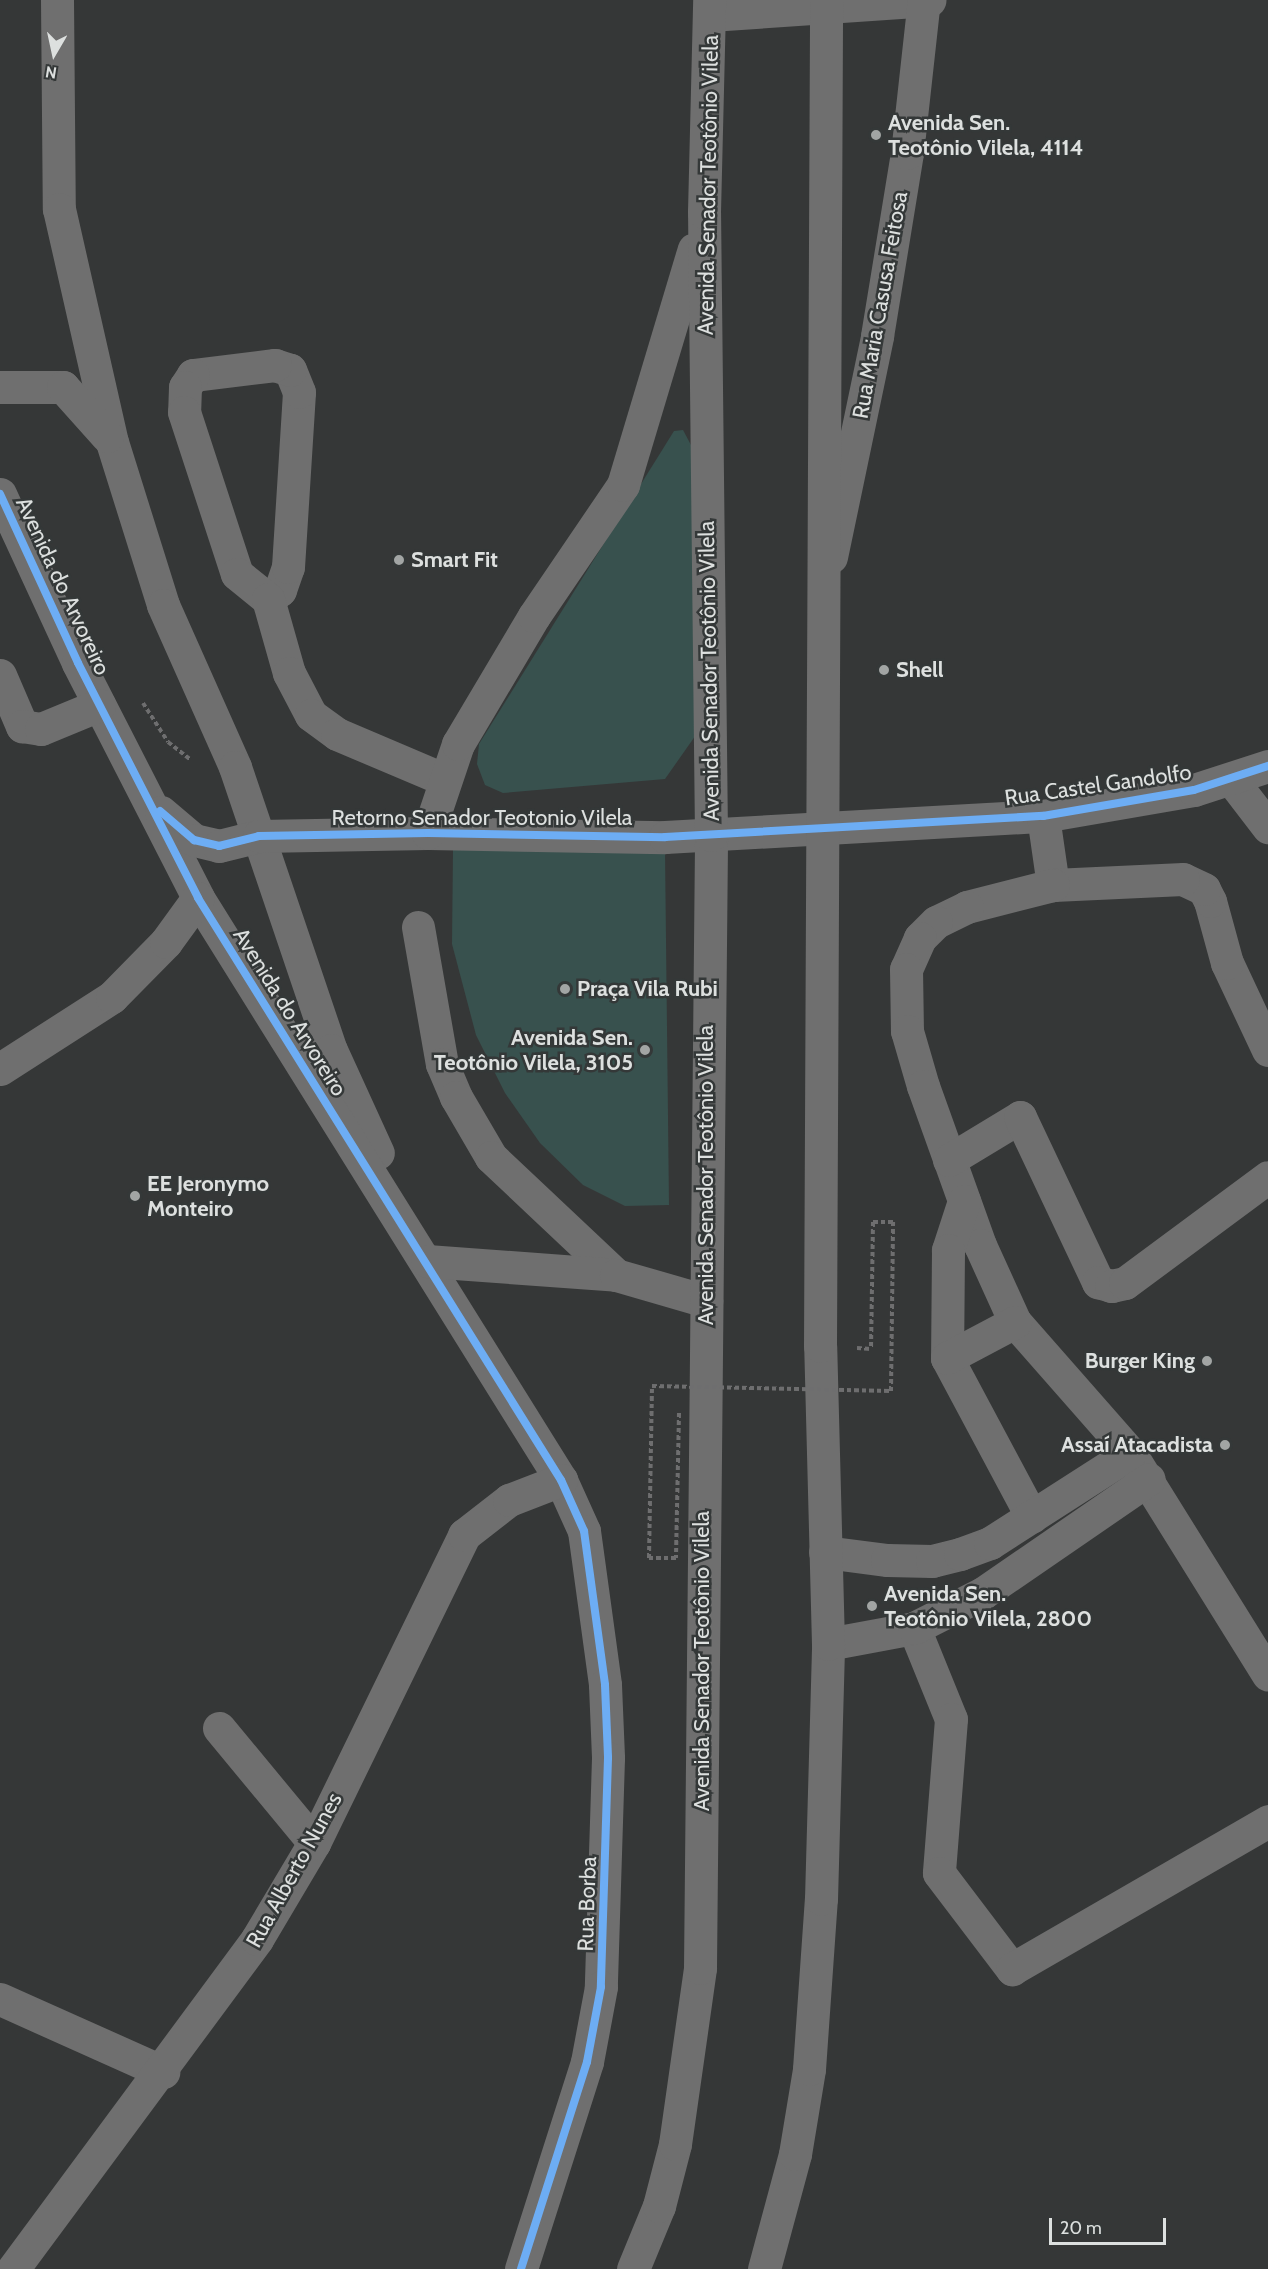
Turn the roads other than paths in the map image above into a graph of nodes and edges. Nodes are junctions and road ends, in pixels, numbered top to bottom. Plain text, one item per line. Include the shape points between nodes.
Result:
1 (57, 0) edge
2 (924, 0) edge
3 (929, 0) edge
4 (826, 2) edge
5 (709, 7) edge
6 (704, 212) junction
7 (0, 387) edge
8 (112, 442) junction
9 (0, 494) edge
10 (268, 599) junction
11 (820, 608) junction
12 (0, 675) edge
13 (99, 705) junction
14 (1268, 766) edge
15 (443, 779) junction
16 (1232, 779) junction
17 (156, 808) junction
18 (1043, 816) junction
19 (1268, 827) edge
20 (822, 828) junction
21 (428, 832) junction
22 (711, 836) junction
23 (259, 837) junction
24 (1053, 885) junction
25 (198, 897) junction
26 (418, 927) dead end
27 (1268, 1050) edge
28 (0, 1069) edge
29 (950, 1160) junction
30 (1268, 1177) edge
31 (964, 1202) junction
32 (427, 1261) junction
33 (616, 1275) junction
34 (706, 1301) junction
35 (1015, 1322) junction
36 (947, 1358) junction
37 (1130, 1453) junction
38 (1149, 1479) junction
39 (561, 1480) junction
40 (1032, 1517) junction
41 (584, 1531) joint
42 (825, 1552) junction
43 (915, 1628) junction
44 (828, 1644) junction
45 (1268, 1675) edge
46 (219, 1728) dead end
47 (1268, 1821) edge
48 (314, 1843) junction
49 (0, 1999) edge
50 (163, 2072) junction
51 (13, 2269) edge
52 (521, 2269) edge
53 (633, 2269) edge
54 (764, 2269) edge

1 - 8 street, Avenida do Arvoreiro via 58,209
2 - 3 street
2 - 4 street
2 - 11 street, Rua Maria Casusa Feitosa via 878,336
4 - 5 street
4 - 11 street
5 - 6 street, Avenida Senador Teotônio Vilela
6 - 15 street via 638,448 623,485 495,679
6 - 22 street, Avenida Senador Teotônio Vilela
7 - 8 street via 63,387
8 - 23 street, Avenida do Arvoreiro via 163,605 235,767
9 - 13 street, Avenida do Arvoreiro
10 - 10 street via 237,574 184,412 185,387 193,375 275,365 290,370 299,392 288,567 279,590
10 - 15 street via 289,673 311,715 337,734
11 - 20 street
12 - 13 street via 22,726 41,729
13 - 17 street, Avenida do Arvoreiro
14 - 16 street, Rua Castel Gandolfo
15 - 21 street
16 - 18 street, Rua Castel Gandolfo
16 - 19 street
17 - 23 street, Retorno Senador Teotonio Vilela via 194,840 238,845
17 - 25 street, Avenida do Arvoreiro
18 - 20 street, Rua Castel Gandolfo
18 - 24 street
20 - 22 street, Retorno Senador Teotonio Vilela
20 - 42 street via 820,1346
21 - 22 street, Retorno Senador Teotonio Vilela
21 - 23 street, Retorno Senador Teotonio Vilela
22 - 34 street, Avenida Senador Teotônio Vilela
23 - 32 street, Avenida do Arvoreiro via 331,1050
24 - 27 street via 1165,877 1204,889 1246,1011
24 - 29 street via 967,907 936,922 920,938 906,969 904,1000 923,1086
25 - 28 street via 166,942 112,996
25 - 32 street, Avenida do Arvoreiro
26 - 33 street via 442,1064 456,1098 491,1157
29 - 30 street via 1020,1117 1098,1282 1111,1286 1125,1283
29 - 31 street
31 - 35 street
31 - 36 street via 948,1250
32 - 33 street
32 - 39 street, Avenida do Arvoreiro
33 - 34 street
34 - 53 street, Avenida Senador Teotônio Vilela via 700,1968 675,2144 659,2206
35 - 36 street
35 - 37 street
36 - 40 street
37 - 38 street
37 - 40 street
38 - 43 street via 983,1593
38 - 45 street
39 - 41 street, Avenida do Arvoreiro
39 - 48 street, Rua Alberto Nunes via 509,1500 464,1535
40 - 42 street via 990,1543 932,1561
41 - 52 street, Rua Borba via 605,1685 608,1748 601,1987 584,2074
42 - 44 street
43 - 44 street
43 - 47 street via 951,1719 939,1873 1012,1970 1086,1922
44 - 54 street via 818,1989 795,2154
46 - 48 street
48 - 50 street, Rua Alberto Nunes via 257,1939
49 - 50 street
50 - 51 street, Rua Alberto Nunes

